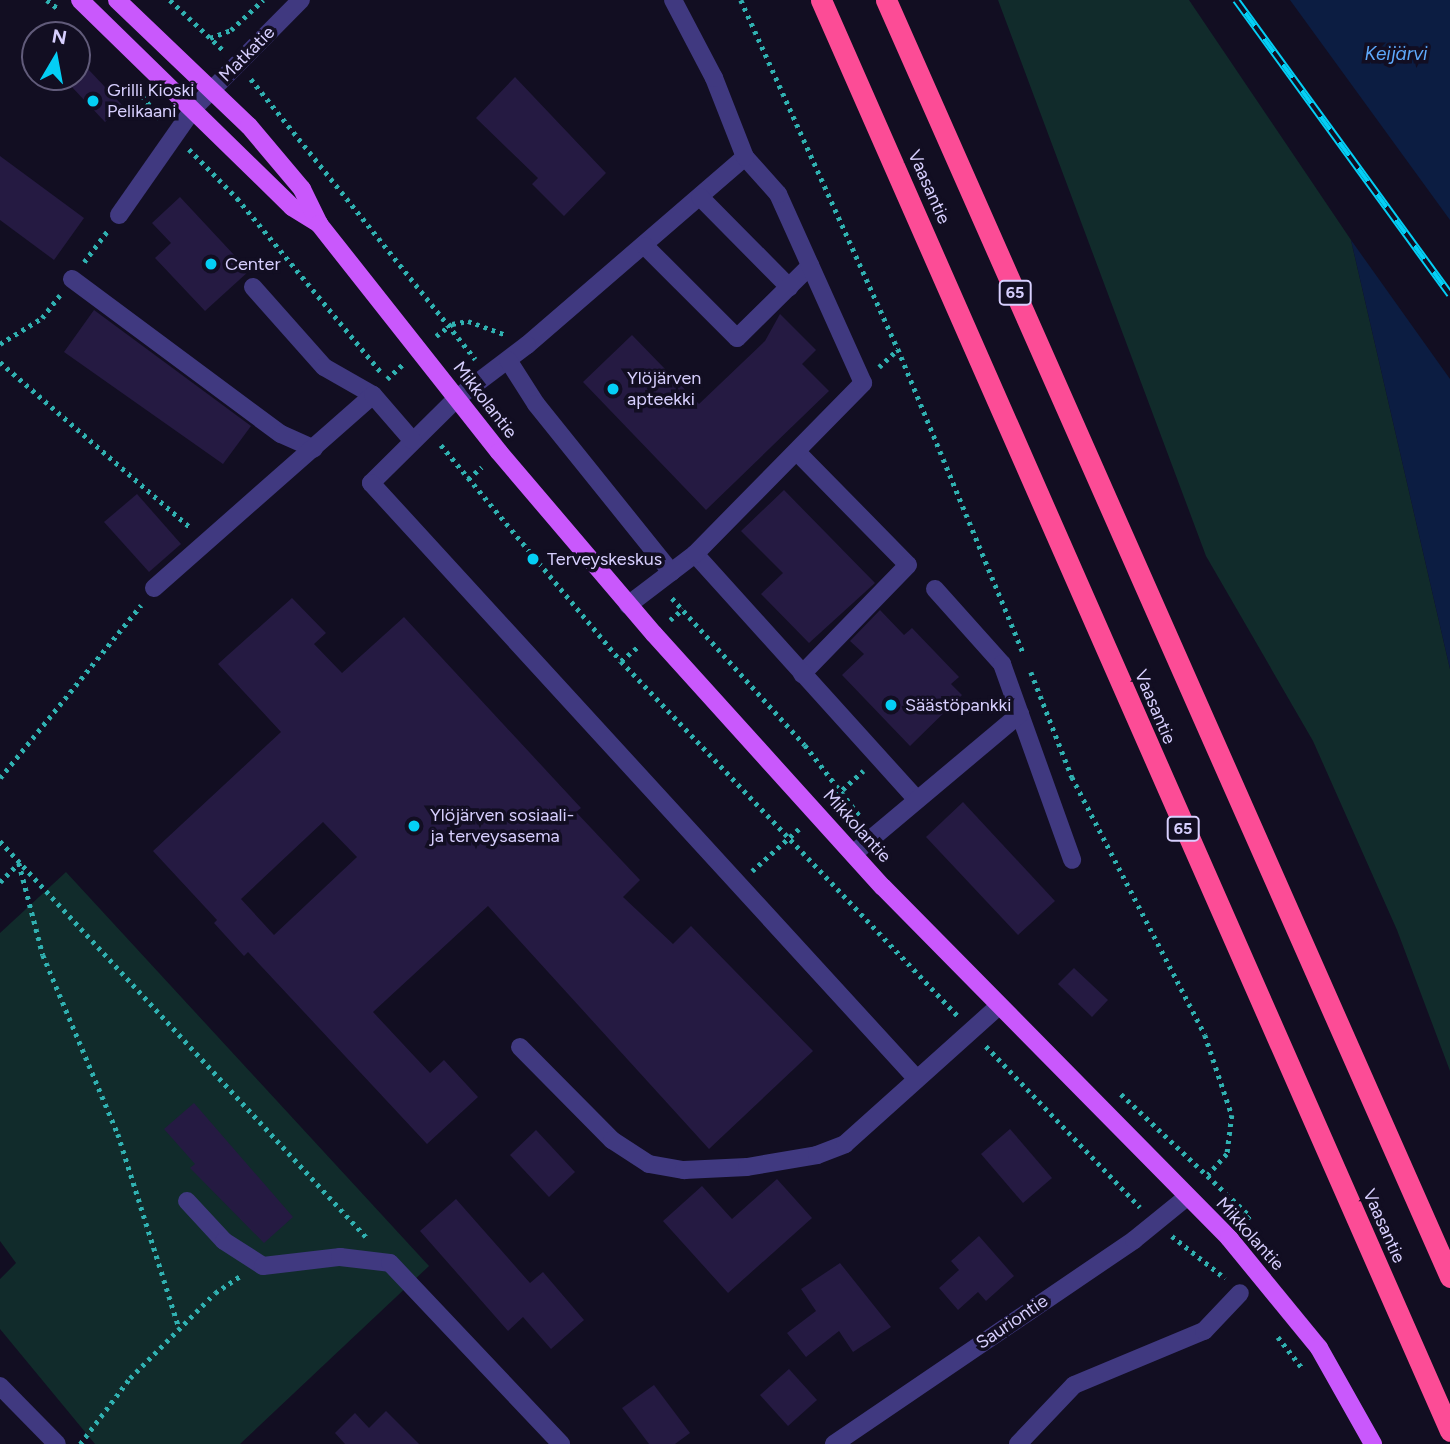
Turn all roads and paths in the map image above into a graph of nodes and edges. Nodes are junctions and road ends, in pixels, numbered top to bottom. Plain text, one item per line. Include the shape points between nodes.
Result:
1 (80, 0) edge
2 (117, 0) edge
3 (263, 0) edge
4 (301, 0) edge
5 (673, 0) edge
6 (741, 0) edge
7 (821, 0) edge
8 (886, 0) edge
9 (210, 38) dead end
10 (210, 89) junction
11 (273, 103) dead end
12 (194, 108) junction
13 (746, 157) junction
14 (700, 197) junction
15 (119, 215) dead end
16 (319, 224) junction
17 (645, 246) junction
18 (283, 253) dead end
19 (810, 267) junction
20 (72, 279) dead end
21 (253, 287) dead end
22 (789, 287) junction
23 (452, 324) junction
24 (527, 345) junction
25 (419, 349) junction
26 (508, 360) junction
27 (0, 362) edge
28 (487, 376) junction
29 (387, 379) junction
30 (394, 389) dead end
31 (373, 395) junction
32 (457, 398) junction
33 (426, 427) junction
34 (412, 440) junction
35 (314, 449) junction
36 (797, 452) junction
37 (204, 541) junction
38 (695, 554) junction
39 (664, 577) junction
40 (154, 588) joint
41 (935, 589) dead end
42 (628, 605) junction
43 (802, 674) junction
44 (1020, 714) junction
45 (0, 778) edge
46 (917, 800) junction
47 (875, 834) junction
48 (788, 839) junction
49 (0, 841) edge
50 (853, 854) junction
51 (1072, 860) dead end
52 (19, 862) junction
53 (0, 882) edge
54 (740, 882) junction
55 (999, 1006) junction
56 (972, 1030) junction
57 (520, 1047) dead end
58 (917, 1079) junction
59 (1113, 1088) dead end
60 (1208, 1175) junction
61 (1187, 1197) junction
62 (187, 1201) dead end
63 (1157, 1224) junction
64 (1229, 1238) junction
65 (1207, 1260) junction
66 (390, 1263) junction
67 (263, 1266) junction
68 (1450, 1277) edge
69 (1240, 1293) joint
70 (179, 1328) junction
71 (1272, 1330) dead end
72 (1311, 1379) dead end
73 (0, 1386) edge
74 (1450, 1431) edge
75 (57, 1444) edge
76 (80, 1444) edge
77 (561, 1444) edge
78 (834, 1444) edge
79 (1018, 1444) edge
80 (1373, 1444) edge

1 - 12 main road, Mikkolantie
2 - 10 main road, Mikkolantie
3 - 9 path via 231,30
4 - 10 street, Matkatie
5 - 13 street via 714,78
6 - 60 path via 957,487 1072,777 1205,1035 1232,1115 1227,1154
7 - 74 highway, Vaasantie / 65
8 - 68 highway, Vaasantie / 65
10 - 12 street, Matkatie
10 - 16 main road, Mikkolantie via 302,189
11 - 23 path
12 - 15 street, Matkatie
12 - 16 main road, Mikkolantie via 292,207
13 - 14 street
13 - 19 street via 778,194
14 - 17 street
14 - 22 street
16 - 25 main road, Mikkolantie
17 - 22 street via 737,338
17 - 24 street
18 - 29 path
19 - 22 street
19 - 36 street via 863,383
20 - 35 street via 281,434
21 - 31 street via 324,367
23 - 24 path via 468,321
23 - 25 path
23 - 28 path
24 - 26 street
25 - 29 path
25 - 32 main road, Mikkolantie
26 - 28 street
26 - 39 street
27 - 37 path via 51,411 146,484
28 - 32 street
29 - 30 path
31 - 34 street
31 - 35 street
32 - 33 street
32 - 42 main road, Mikkolantie
33 - 34 street
33 - 48 path via 621,661
34 - 54 street via 370,483
35 - 37 street
36 - 38 street
36 - 43 street via 908,565
37 - 40 street
38 - 39 street
38 - 43 street
39 - 42 street
39 - 47 path
40 - 45 path
41 - 44 street via 1002,664
42 - 50 main road, Mikkolantie
43 - 46 street
44 - 46 street
44 - 51 street
46 - 47 street
47 - 50 street
48 - 54 path
48 - 56 path
49 - 52 path
50 - 55 main road, Mikkolantie
52 - 53 path
52 - 66 path
52 - 70 path via 43,955 122,1146
54 - 58 street
55 - 56 street
55 - 61 main road, Mikkolantie
56 - 58 street
56 - 63 path
57 - 58 street via 612,1140 649,1164 684,1170 747,1167 832,1151
59 - 60 path
60 - 64 path via 1250,1216
61 - 63 street, Sauriontie
61 - 64 main road, Mikkolantie
62 - 67 street via 224,1241
63 - 65 path
63 - 78 street, Sauriontie
64 - 65 path
64 - 80 main road, Mikkolantie via 1319,1348
65 - 69 path
66 - 67 street via 340,1256
66 - 77 street
67 - 70 path via 215,1293
69 - 79 street via 1204,1331 1074,1385
70 - 76 path via 121,1389
71 - 72 path
73 - 75 street

